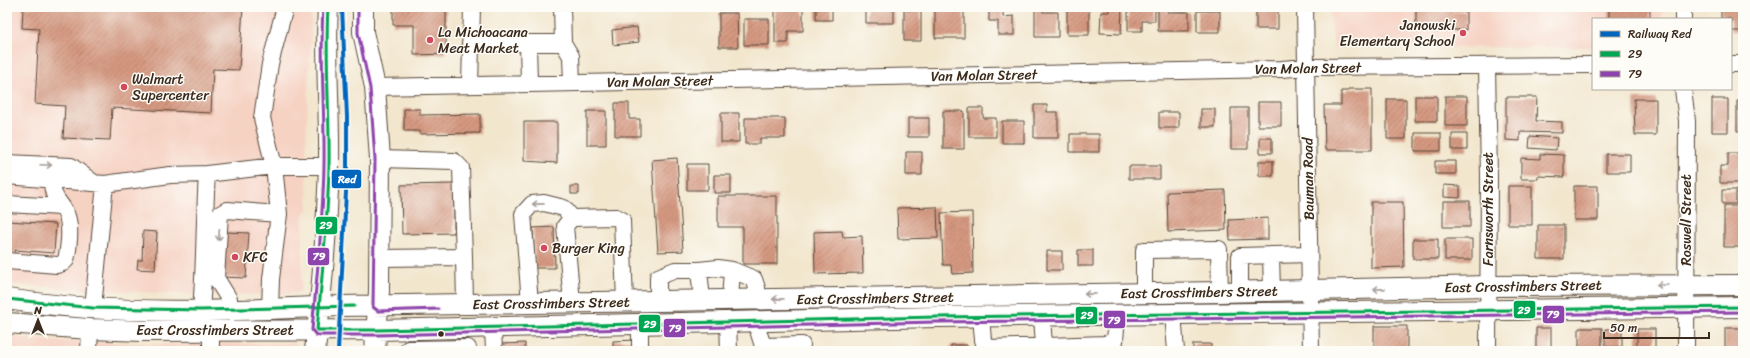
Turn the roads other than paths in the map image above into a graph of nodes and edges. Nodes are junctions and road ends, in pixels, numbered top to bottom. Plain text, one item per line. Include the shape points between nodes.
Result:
1 (285, 7) edge
2 (328, 7) edge
3 (363, 7) edge
4 (472, 7) edge
5 (562, 7) edge
6 (1305, 7) edge
7 (1683, 7) edge
8 (1683, 18) edge
9 (470, 43) junction
10 (528, 43) junction
11 (563, 43) junction
12 (1732, 64) edge
13 (1743, 64) edge
14 (1487, 66) junction
15 (1592, 66) edge
16 (1306, 67) junction
17 (572, 82) junction
18 (529, 84) junction
19 (470, 85) junction
20 (375, 87) junction
21 (1683, 90) edge
22 (380, 159) junction
23 (7, 163) edge
24 (274, 166) junction
25 (328, 166) junction
26 (207, 174) junction
27 (7, 176) edge
28 (52, 180) junction
29 (100, 183) junction
30 (7, 204) edge
31 (61, 207) junction
32 (205, 207) junction
33 (279, 209) junction
34 (572, 218) junction
35 (1309, 254) junction
36 (1271, 255) junction
37 (464, 256) junction
38 (379, 258) junction
39 (7, 261) edge
40 (698, 270) junction
41 (732, 270) junction
42 (1687, 285) junction
43 (1743, 285) edge
44 (1488, 286) junction
45 (1311, 290) junction
46 (1272, 291) junction
47 (1230, 292) junction
48 (1144, 293) junction
49 (1116, 294) junction
50 (937, 297) junction
51 (7, 299) edge
52 (702, 300) junction
53 (730, 300) junction
54 (753, 300) junction
55 (658, 301) junction
56 (572, 302) junction
57 (625, 302) junction
58 (530, 303) junction
59 (465, 304) junction
60 (378, 306) junction
61 (320, 307) junction
62 (1688, 307) junction
63 (1743, 307) edge
64 (93, 308) junction
65 (270, 309) junction
66 (201, 310) junction
67 (228, 310) junction
68 (1488, 310) junction
69 (1312, 312) junction
70 (1173, 314) junction
71 (1117, 315) junction
72 (1042, 316) junction
73 (981, 317) junction
74 (936, 318) junction
75 (755, 321) junction
76 (728, 322) junction
77 (7, 324) edge
78 (640, 324) junction
79 (572, 326) junction
80 (468, 328) junction
81 (493, 328) junction
82 (90, 329) junction
83 (317, 330) junction
84 (377, 330) junction
85 (409, 330) junction
86 (211, 331) junction
87 (802, 345) dead end
88 (1044, 346) junction
89 (468, 349) edge
90 (408, 350) edge
91 (90, 351) edge
92 (211, 351) edge
93 (315, 351) edge
94 (375, 351) edge
95 (494, 351) edge
96 (640, 351) edge
97 (729, 351) edge
98 (1176, 351) edge
99 (1311, 351) edge
100 (1488, 351) edge
101 (1686, 351) edge

1 - 24 street via 270,64 262,118
2 - 25 main road
3 - 20 main road via 363,32
4 - 9 street
5 - 11 street
6 - 16 street, Bauman Road
7 - 8 street
9 - 10 street
9 - 19 street
10 - 11 street
10 - 18 street
11 - 17 street via 572,56
12 - 13 street
14 - 15 street, Van Molan Street
14 - 16 street, Van Molan Street
14 - 44 street, Farnsworth Street
16 - 17 street, Van Molan Street
16 - 35 street, Bauman Road
17 - 18 street, Van Molan Street
18 - 19 street, Van Molan Street
19 - 20 street, Van Molan Street
20 - 22 main road
21 - 42 street, Roswell Street via 1687,121
22 - 37 street via 454,162 461,168
22 - 38 main road
23 -> 29 street via 71,166
24 - 25 street
24 - 26 street
24 - 33 street
25 - 61 main road
26 - 29 street via 170,175
26 - 32 street
27 - 28 street
28 - 29 street
28 - 31 street via 54,194
29 - 64 street
30 - 31 street
31 - 39 street via 67,216 68,228 67,255 63,263 57,265
32 - 33 street
32 - 66 street
33 - 65 street
33 -> 67 street via 227,210 220,214 216,278 229,299
34 - 56 street via 565,226
34 - 57 street via 616,217 622,220
34 -> 58 street via 564,208 544,203 532,204 523,214
35 - 36 street
35 - 45 street, Bauman Road
36 - 46 street
36 - 47 street via 1240,256
37 - 38 street
37 - 59 street
38 - 60 main road
40 - 41 street
40 - 52 street
40 - 55 street via 675,270 658,277
41 - 53 street
41 - 54 street via 754,279 757,288
42 - 43 main road, East Crosstimbers Street
42 -> 44 main road, East Crosstimbers Street
42 - 62 street, Roswell Street
44 -> 45 main road, East Crosstimbers Street
44 - 68 street, Farnsworth Street
45 - 46 main road, East Crosstimbers Street
45 - 69 street, Bauman Road
46 - 47 main road, East Crosstimbers Street
47 - 48 main road, East Crosstimbers Street
47 - 48 street via 1219,249 1144,250
48 - 49 main road, East Crosstimbers Street
49 -> 50 main road, East Crosstimbers Street
49 - 71 main road
50 -> 54 main road, East Crosstimbers Street
50 - 74 main road
51 - 64 main road, East Crosstimbers Street
52 - 53 main road, East Crosstimbers Street
52 - 55 main road, East Crosstimbers Street
53 - 54 main road, East Crosstimbers Street
54 - 75 main road
55 - 57 main road, East Crosstimbers Street
56 - 57 main road, East Crosstimbers Street
56 - 58 main road, East Crosstimbers Street
56 - 79 main road
58 - 59 main road, East Crosstimbers Street
59 - 60 main road, East Crosstimbers Street
60 - 61 main road, East Crosstimbers Street
60 - 84 main road
61 - 65 main road, East Crosstimbers Street
61 - 83 main road
62 - 63 main road, East Crosstimbers Street
62 - 68 main road, East Crosstimbers Street
62 - 101 street, Roswell Street
64 - 66 main road, East Crosstimbers Street
64 - 82 main road
65 - 67 main road, East Crosstimbers Street
66 - 67 main road, East Crosstimbers Street
68 - 69 main road, East Crosstimbers Street
68 - 100 street, Farnsworth Street
69 - 70 main road, East Crosstimbers Street
69 - 99 street, Bauman Road
70 - 71 main road, East Crosstimbers Street
70 - 98 street
71 - 72 main road, East Crosstimbers Street
71 - 88 street via 1115,341 1105,344
72 - 73 main road, East Crosstimbers Street
72 - 88 street
73 - 74 main road, East Crosstimbers Street
73 - 88 street via 983,340 989,348
74 - 75 main road, East Crosstimbers Street
75 - 76 main road, East Crosstimbers Street
75 - 87 street via 763,346
76 - 78 main road, East Crosstimbers Street
76 - 97 street
77 - 82 main road, East Crosstimbers Street
78 - 79 main road, East Crosstimbers Street
78 - 96 street
79 - 81 main road, East Crosstimbers Street
80 - 81 main road, East Crosstimbers Street
80 - 85 main road, East Crosstimbers Street
80 - 89 street
81 - 95 street
82 - 86 main road, East Crosstimbers Street
82 - 91 street
83 - 84 main road, East Crosstimbers Street
83 - 86 main road, East Crosstimbers Street
83 - 93 main road
84 - 85 main road, East Crosstimbers Street
84 - 94 main road
85 - 90 street
86 - 92 street
89 - 90 street

